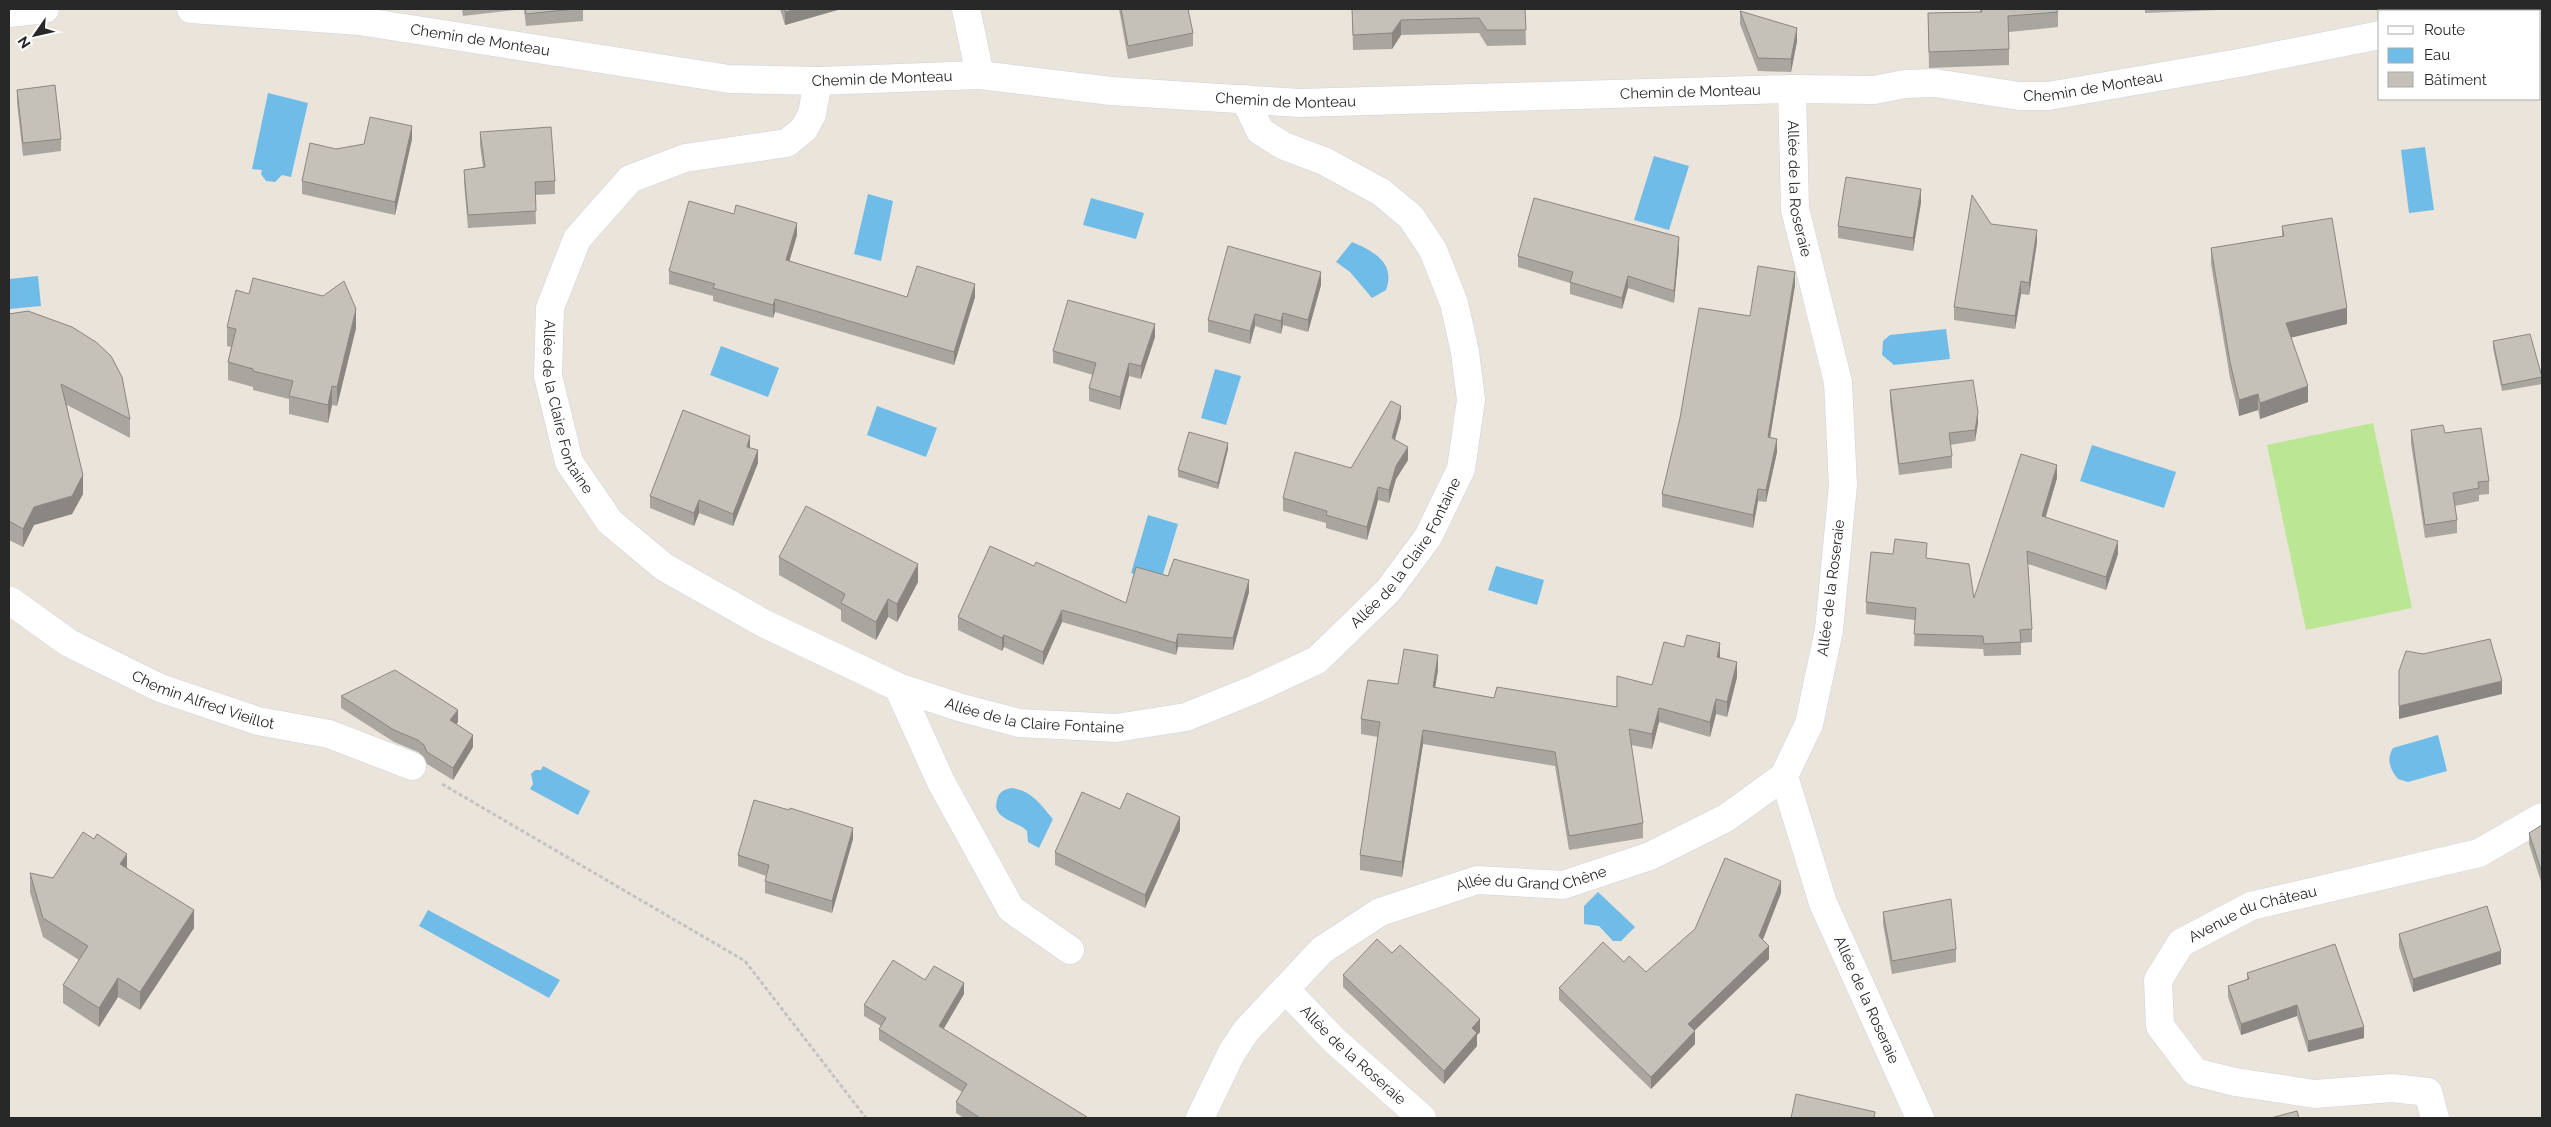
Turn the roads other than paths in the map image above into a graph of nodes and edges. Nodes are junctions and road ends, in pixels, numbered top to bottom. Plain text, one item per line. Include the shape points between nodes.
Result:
1 (45, 9) edge
2 (191, 9) edge
3 (966, 9) edge
4 (9, 13) edge
5 (2378, 35) edge
6 (980, 75) junction
7 (818, 81) junction
8 (1792, 89) junction
9 (1245, 100) junction
10 (9, 600) edge
11 (898, 687) junction
12 (412, 766) road end
13 (1784, 776) junction
14 (2542, 817) edge
15 (1070, 950) dead end
16 (1285, 989) junction
17 (1200, 1118) edge
18 (1422, 1118) edge
19 (1920, 1118) edge
20 (2435, 1118) edge

1 - 4 street
2 - 7 street, Chemin de Monteau via 359,21 729,79
3 - 6 street
5 - 8 street, Chemin de Monteau via 2048,96 2019,96 1935,83 1874,90
6 - 7 street, Chemin de Monteau
6 - 9 street, Chemin de Monteau via 1111,91
7 - 11 street, Allée de la Claire Fontaine via 812,114 804,129 787,143 685,158 630,179 577,239 550,308 548,376 569,462 610,522 664,568 765,624
8 - 9 street, Chemin de Monteau via 1299,103
8 - 13 street, Allée de la Roseraie via 1796,209 1838,382 1843,485 1829,630 1809,724
9 - 11 street, Allée de la Claire Fontaine via 1260,131 1284,146 1324,161 1381,192 1411,217 1433,250 1454,303 1471,400 1461,469 1428,537 1388,591 1317,660 1186,717 1116,728 1019,723
10 - 12 street, Chemin Alfred Vieillot via 69,643 160,688 258,721 329,734
11 - 15 street via 941,782 1011,909
13 - 16 street, Allée du Grand Chêne via 1726,818 1650,856 1563,885 1477,880 1380,912 1322,950
13 - 19 street, Allée de la Roseraie via 1823,902
14 - 20 street, Avenue du Château via 2479,854 2251,906 2181,943 2158,980 2160,1026 2195,1072 2235,1082 2315,1094 2392,1088 2428,1092
16 - 17 street, Allée du Grand Chêne via 1246,1031 1232,1052
16 - 18 street, Allée de la Roseraie via 1335,1041

